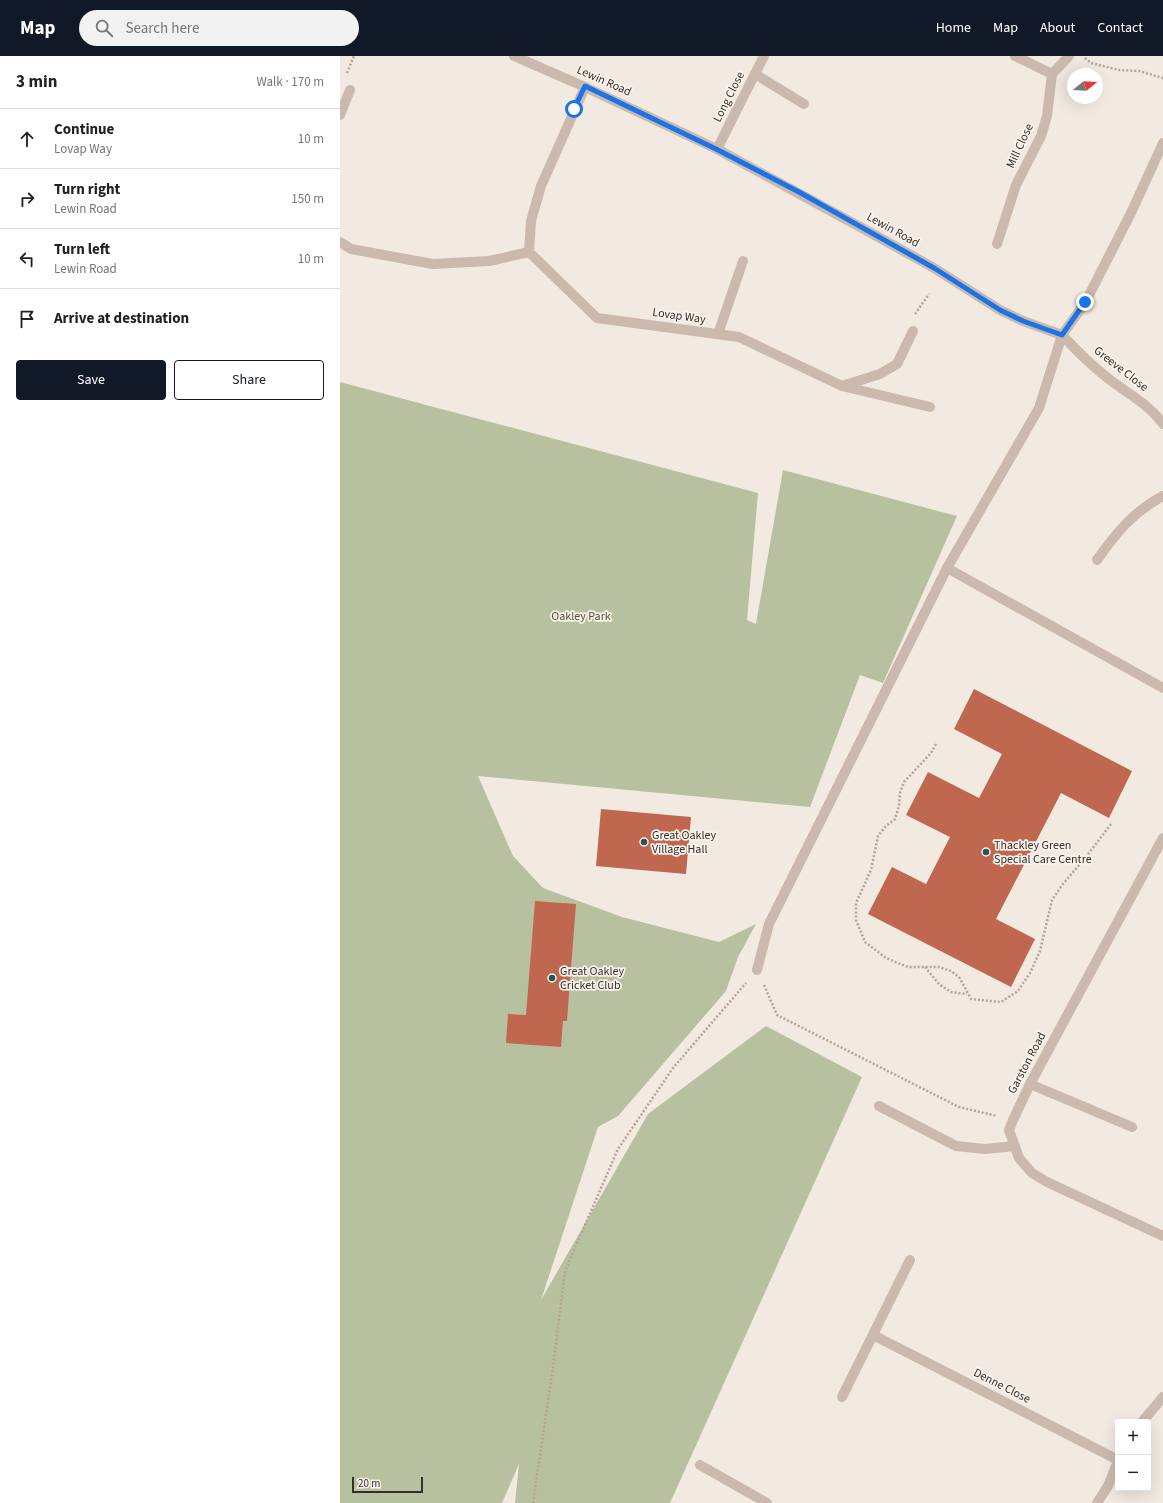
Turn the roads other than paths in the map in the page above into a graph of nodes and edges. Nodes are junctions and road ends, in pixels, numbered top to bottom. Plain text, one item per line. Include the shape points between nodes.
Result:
1 (514, 56) edge
2 (764, 56) edge
3 (1014, 56) edge
4 (1069, 56) edge
5 (755, 74) junction
6 (1052, 74) junction
7 (585, 86) junction
8 (350, 90) dead end
9 (804, 104) dead end
10 (341, 110) edge
11 (1163, 143) edge
12 (716, 149) junction
13 (340, 242) edge
14 (997, 244) dead end
15 (529, 252) junction
16 (743, 261) dead end
17 (913, 331) dead end
18 (718, 334) junction
19 (1062, 335) junction
20 (842, 386) junction
21 (930, 407) dead end
22 (1163, 424) edge
23 (1163, 496) edge
24 (1097, 560) dead end
25 (946, 568) junction
26 (1163, 688) edge
27 (1163, 838) edge
28 (757, 970) road end
29 (1030, 1084) junction
30 (879, 1106) dead end
31 (1132, 1127) dead end
32 (1015, 1146) junction
33 (1163, 1236) edge
34 (910, 1260) dead end
35 (873, 1335) junction
36 (842, 1397) dead end
37 (1163, 1397) edge
38 (1145, 1419) edge
39 (1115, 1458) edge
40 (700, 1465) dead end
41 (1115, 1468) edge
42 (767, 1503) edge
43 (1097, 1503) edge

1 - 7 street, Lewin Road
2 - 5 street, Long Close
3 - 6 street
4 - 6 street
5 - 9 street
5 - 12 street, Long Close
6 - 14 street, Mill Close via 1047,116 1041,136 1016,185
7 - 12 street, Lewin Road
7 - 15 street via 541,186 531,221
8 - 10 street
11 - 19 street via 1131,214 1088,296
12 - 19 street, Lewin Road via 934,268 1000,310
13 - 15 street via 351,249 433,264 489,261
15 - 18 street, Lovap Way via 597,318
16 - 18 street
17 - 20 street via 897,364 880,374
18 - 20 street, Lovap Way via 739,337
19 - 22 street, Greeve Close via 1087,361 1145,405
19 - 25 street via 1039,408
20 - 21 street, Lovap Way
23 - 24 street via 1127,521
25 - 26 street
25 - 28 street via 769,924
27 - 29 street, Garston Road
29 - 31 street
29 - 32 street, Garston Road via 1010,1130
30 - 32 street via 956,1146 985,1149
32 - 33 street, Garston Road via 1019,1158 1032,1173
34 - 35 street
35 - 36 street
35 - 39 street, Denne Close
37 - 38 street
40 - 42 street
41 - 43 street via 1108,1486

